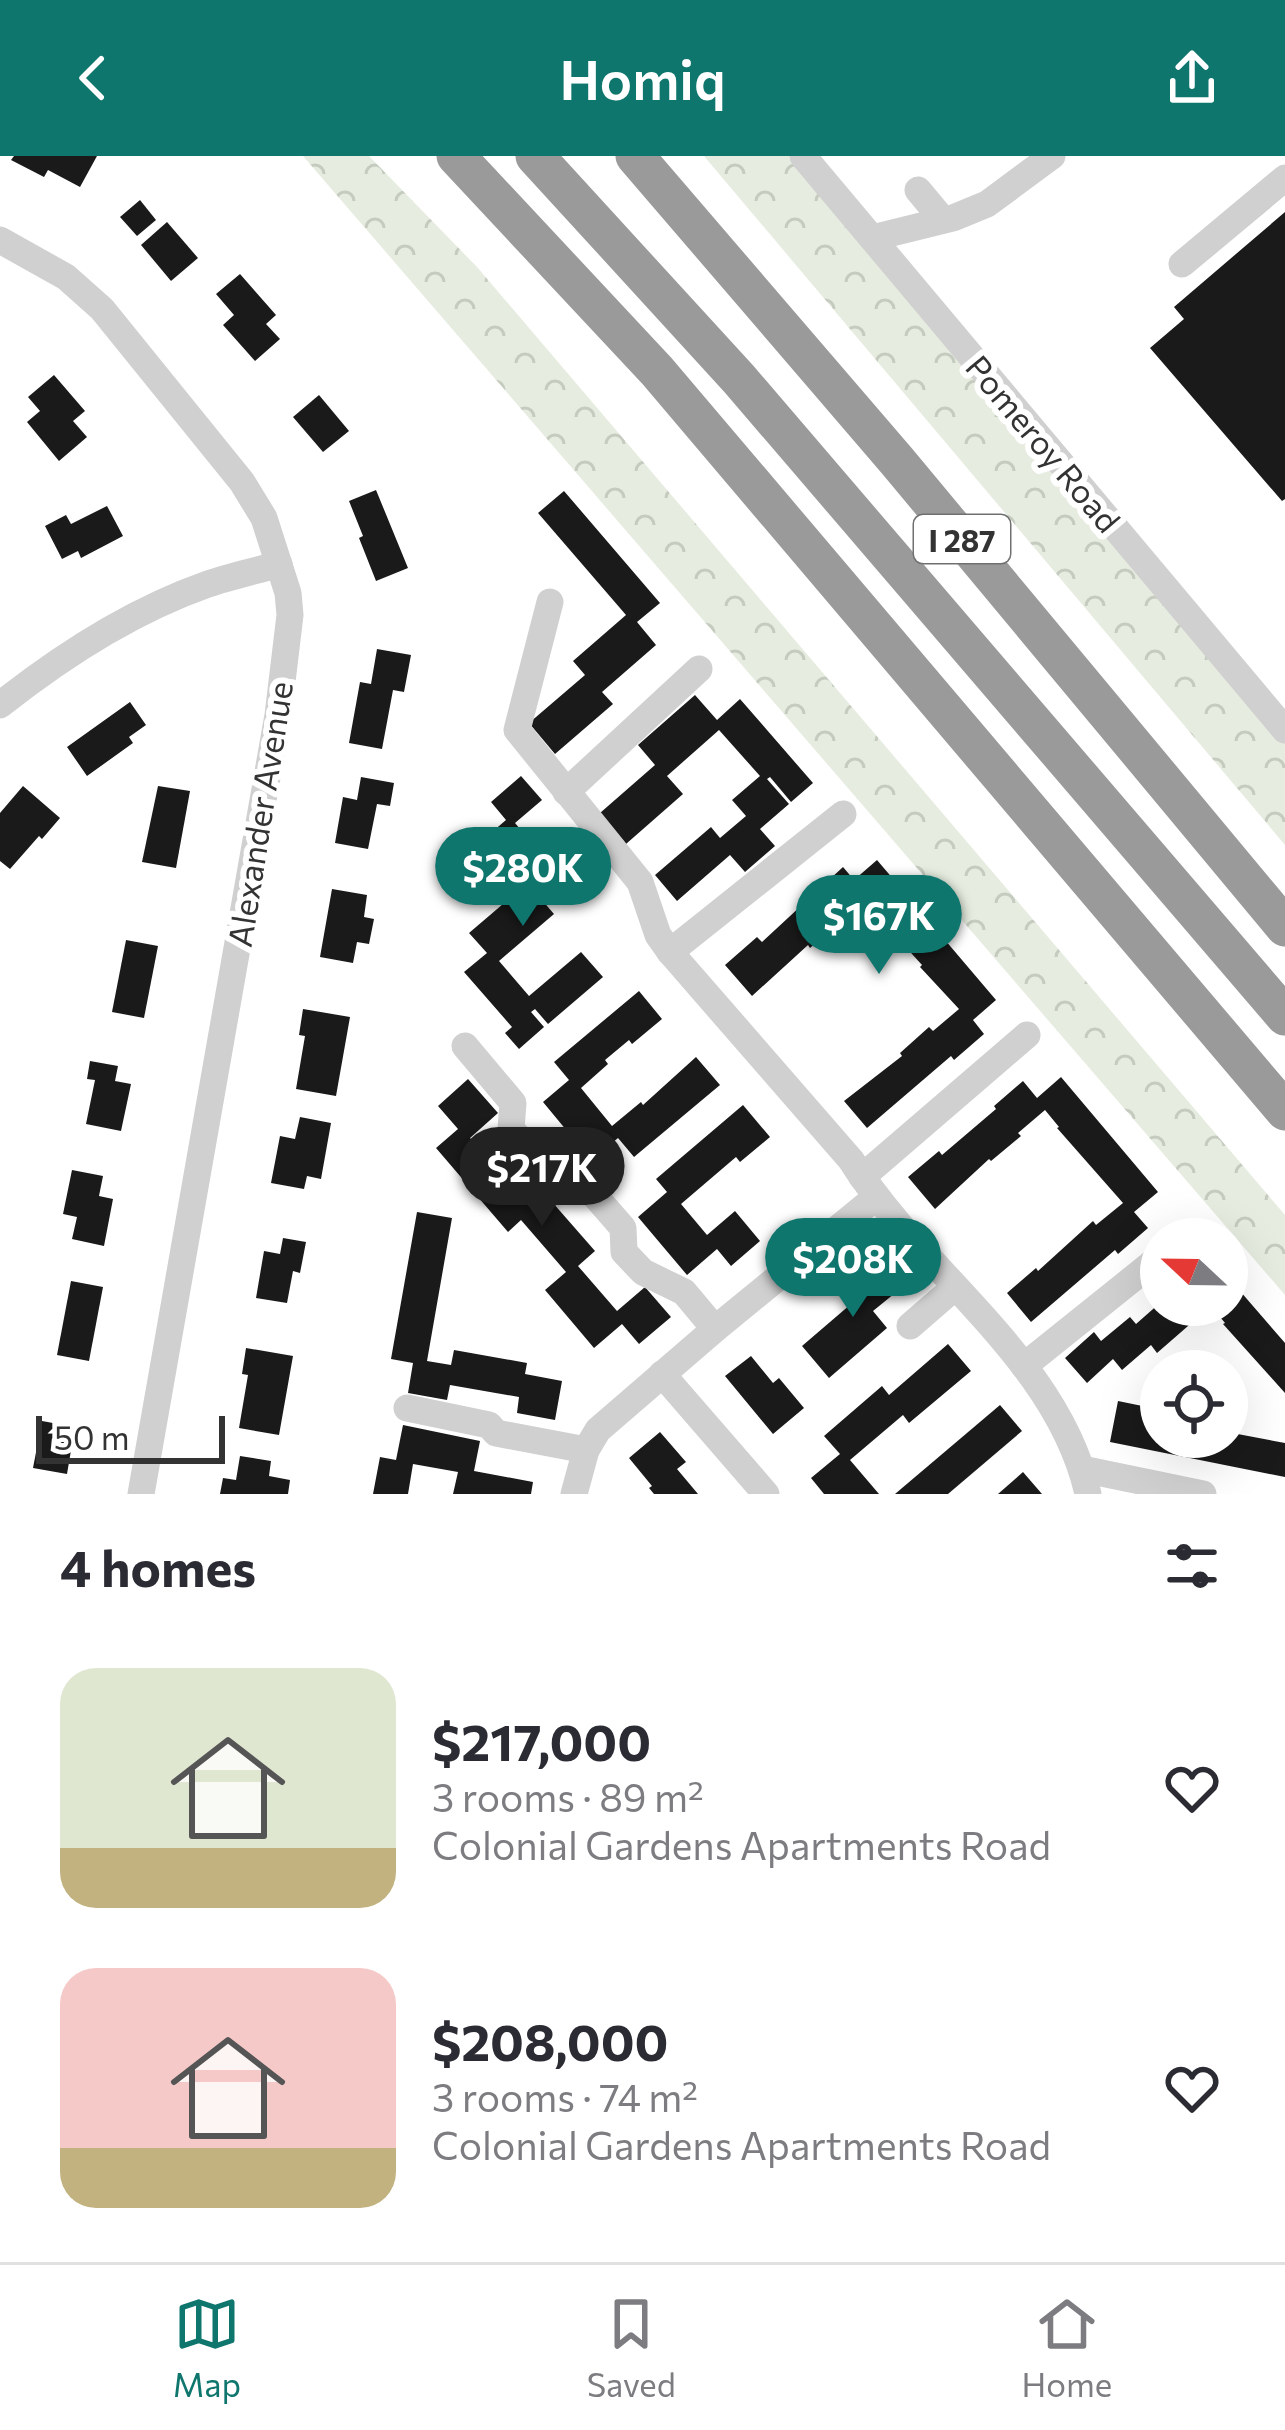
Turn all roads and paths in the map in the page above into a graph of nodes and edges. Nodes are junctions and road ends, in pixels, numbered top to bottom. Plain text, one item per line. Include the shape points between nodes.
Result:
1 (456, 156) edge
2 (535, 156) edge
3 (634, 156) edge
4 (803, 156) edge
5 (1052, 156) edge
6 (1285, 178) edge
7 (918, 190) dead end
8 (944, 220) junction
9 (872, 238) junction
10 (0, 240) edge
11 (1182, 264) dead end
12 (280, 564) junction
13 (550, 602) dead end
14 (699, 669) dead end
15 (0, 706) edge
16 (1285, 730) edge
17 (566, 792) junction
18 (843, 814) dead end
19 (1285, 927) edge
20 (670, 952) junction
21 (1285, 1016) edge
22 (1027, 1035) dead end
23 (465, 1046) dead end
24 (1285, 1111) edge
25 (868, 1188) junction
26 (1140, 1273) edge
27 (955, 1287) junction
28 (910, 1326) dead end
29 (715, 1329) junction
30 (1024, 1366) junction
31 (662, 1374) junction
32 (407, 1408) dead end
33 (586, 1450) junction
34 (1085, 1482) edge
35 (141, 1494) edge
36 (574, 1494) edge
37 (766, 1494) edge
38 (1203, 1494) edge

1 - 24 highway via 657,371
2 - 21 highway via 739,379
3 - 19 highway, I 287
4 - 9 street, Pomeroy Road
5 - 8 street via 987,204
6 - 11 street
7 - 8 street
8 - 9 street
9 - 16 street, Pomeroy Road
10 - 12 street, Alexander Avenue via 66,277 102,309 242,482
12 - 15 street via 155,606 94,638
12 - 35 street, Alexander Avenue via 290,615 278,715
13 - 17 street via 517,730
14 - 17 street
17 - 20 street via 640,882
18 - 20 street
20 - 25 street
22 - 25 street
23 - 29 street via 514,1103 511,1129 546,1169 582,1180 623,1228 624,1252 643,1273 684,1292
25 - 27 street
25 - 29 street
26 - 30 street
27 - 28 street
27 - 30 street
29 - 31 street
30 - 34 street via 1052,1406
31 - 33 street
31 - 37 street
32 - 33 street
33 - 36 street
34 - 38 street

